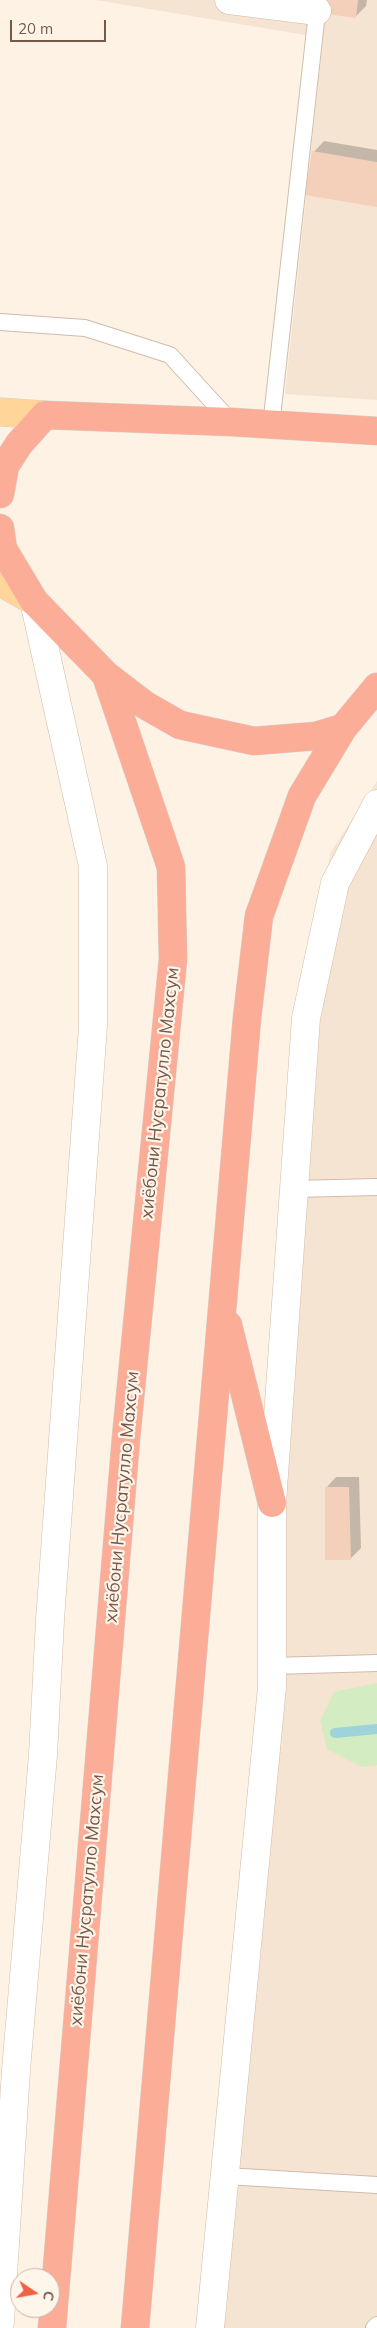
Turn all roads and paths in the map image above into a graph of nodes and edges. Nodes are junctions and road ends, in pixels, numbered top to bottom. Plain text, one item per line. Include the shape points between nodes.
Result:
1 (229, 0) edge
2 (317, 6) edge
3 (0, 322) edge
4 (0, 412) edge
5 (45, 415) junction
6 (231, 422) junction
7 (271, 426) junction
8 (377, 431) edge
9 (0, 494) edge
10 (0, 528) edge
11 (0, 582) edge
12 (34, 601) junction
13 (106, 676) junction
14 (377, 687) edge
15 (343, 728) junction
16 (377, 804) edge
17 (377, 1187) edge
18 (293, 1189) junction
19 (223, 1302) junction
20 (272, 1504) junction
21 (377, 1663) edge
22 (272, 1666) junction
23 (226, 2176) junction
24 (377, 2185) edge
25 (0, 2322) edge
26 (377, 2325) edge
27 (52, 2328) edge
28 (135, 2328) edge
29 (210, 2328) edge
30 (374, 2328) edge

1 - 2 street
2 - 7 lane
3 - 6 lane via 85,328 170,355
4 - 5 main road
5 - 6 highway
5 - 9 highway via 19,444 5,466
6 - 7 highway
7 - 8 highway
10 - 12 highway via 3,549
11 - 12 main road
12 - 13 highway
12 - 25 street via 93,866 93,1026
13 - 15 highway via 145,705 180,725 254,741 316,736
13 - 27 highway, хиёбони Нусратулло Махсум via 171,867 173,958 126,1438
14 - 15 highway
15 - 19 highway via 302,796 259,916
16 - 18 street via 335,883 306,1018
17 - 18 lane
18 - 20 street
19 - 20 highway
19 - 28 highway
20 - 22 street
21 - 22 lane
22 - 23 street
23 - 24 lane
23 - 29 street
26 - 30 lane

